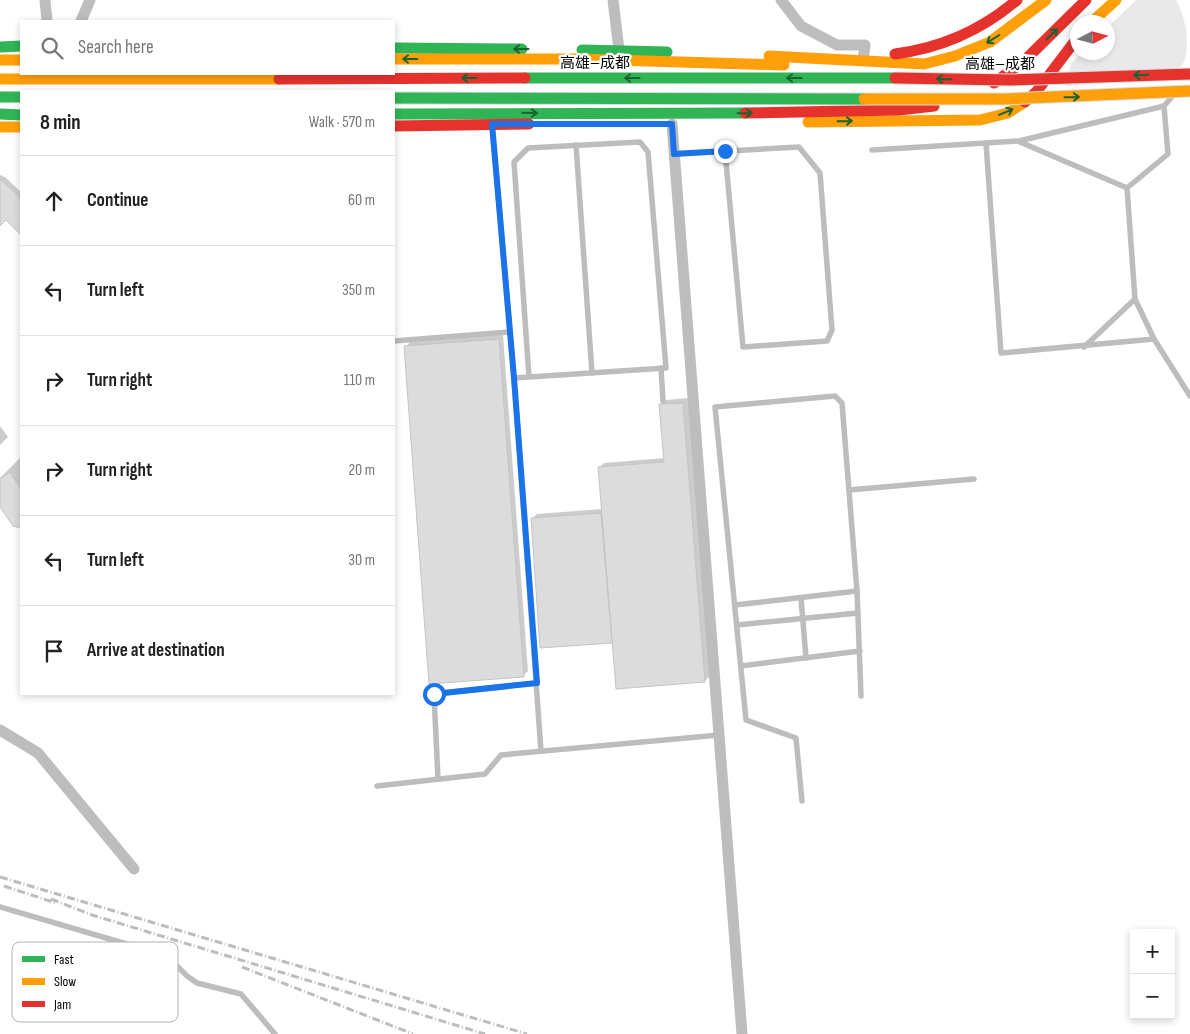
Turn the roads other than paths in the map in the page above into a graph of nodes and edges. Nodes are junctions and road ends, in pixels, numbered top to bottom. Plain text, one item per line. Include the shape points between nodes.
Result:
1 (45, 0) edge
2 (90, 0) edge
3 (613, 0) edge
4 (781, 0) edge
5 (1017, 0) edge
6 (1046, 0) edge
7 (1116, 0) edge
8 (1086, 1) edge
9 (1100, 15) edge
10 (47, 20) edge
11 (81, 20) edge
12 (1070, 44) edge
13 (20, 46) edge
14 (0, 47) edge
15 (395, 48) edge
16 (619, 50) junction
17 (395, 59) edge
18 (0, 60) edge
19 (20, 60) edge
20 (863, 60) junction
21 (1190, 74) edge
22 (0, 78) edge
23 (895, 78) junction
24 (1190, 78) edge
25 (1190, 91) edge
26 (0, 97) edge
27 (20, 97) edge
28 (395, 98) edge
29 (1006, 99) junction
30 (20, 103) edge
31 (395, 103) edge
32 (1164, 106) junction
33 (0, 111) edge
34 (395, 114) edge
35 (20, 115) edge
36 (492, 124) junction
37 (672, 124) junction
38 (395, 126) edge
39 (0, 127) edge
40 (20, 127) edge
41 (1019, 142) junction
42 (986, 143) junction
43 (576, 145) junction
44 (872, 150) dead end
45 (725, 151) junction
46 (674, 154) junction
47 (1127, 188) junction
48 (1135, 300) junction
49 (509, 332) junction
50 (1154, 339) junction
51 (395, 341) edge
52 (1084, 347) junction
53 (661, 368) junction
54 (592, 373) junction
55 (529, 377) junction
56 (514, 378) junction
57 (1190, 396) edge
58 (664, 400) dead end
59 (974, 479) dead end
60 (849, 490) junction
61 (857, 591) junction
62 (801, 598) junction
63 (735, 606) junction
64 (858, 613) junction
65 (803, 619) junction
66 (737, 625) junction
67 (860, 651) junction
68 (806, 658) junction
69 (741, 666) junction
70 (537, 683) junction
71 (862, 696) dead end
72 (0, 730) edge
73 (719, 735) junction
74 (541, 751) junction
75 (438, 779) junction
76 (377, 786) dead end
77 (802, 801) dead end
78 (134, 869) dead end
79 (0, 907) edge
80 (120, 942) edge
81 (178, 967) edge
82 (274, 1034) edge
83 (742, 1034) edge

1 - 10 street
2 - 11 street
3 - 16 street
4 - 20 street via 801,26 837,45 865,45
5 - 20 main road via 983,24 943,43 917,52 880,54
6 -> 20 main road via 990,42 955,56 924,64
7 - 9 main road
31 -> 8 main road via 893,103 991,85 1024,61
37 -> 12 main road via 1000,116 1019,107 1040,89
13 - 14 main road
16 -> 15 main road
16 - 20 main road
23 -> 17 main road via 776,65 580,59
18 - 19 main road
21 -> 23 main road, 高雄—成都, bridge via 1011,80
23 -> 22 main road, 高雄—成都
24 - 32 lane
29 -> 25 main road, bridge
26 - 27 main road
28 - 29 main road, bridge
34 -> 29 main road, bridge via 673,115 860,111
30 - 33 main road
32 - 41 lane
32 - 47 lane via 1168,154
33 - 35 main road
36 - 37 main road
36 - 38 main road
36 - 49 lane
37 - 46 street
39 - 40 main road
41 - 42 lane
41 - 47 lane
42 - 44 lane
42 - 52 lane via 1001,353
43 - 53 lane via 640,142 648,152 666,368
43 - 54 lane
43 - 55 lane via 528,148 514,162
45 - 45 lane via 799,147 820,173 832,330 827,341 743,347
45 - 46 lane
46 - 73 street
47 - 48 lane
48 - 50 lane
48 - 52 lane
49 - 51 lane
49 - 56 lane
50 - 52 lane
50 - 57 lane
53 - 54 lane
53 - 58 lane
54 - 55 lane
55 - 56 lane
56 - 70 lane
59 - 60 lane
60 - 61 lane
60 - 63 lane via 842,403 834,396 715,407
61 - 62 lane
61 - 64 lane
62 - 63 lane
62 - 65 lane
63 - 66 lane
64 - 65 lane
64 - 67 lane
65 - 66 lane
65 - 68 lane
66 - 69 lane
67 - 68 lane
67 - 71 lane
68 - 69 lane
69 - 77 lane via 746,720 796,738
70 - 74 lane
70 - 75 lane via 434,694
72 - 78 street via 38,753
73 - 74 lane
73 - 83 street
74 - 75 lane via 501,755 485,774
75 - 76 lane
79 - 80 lane
81 - 82 lane via 197,983 241,994

